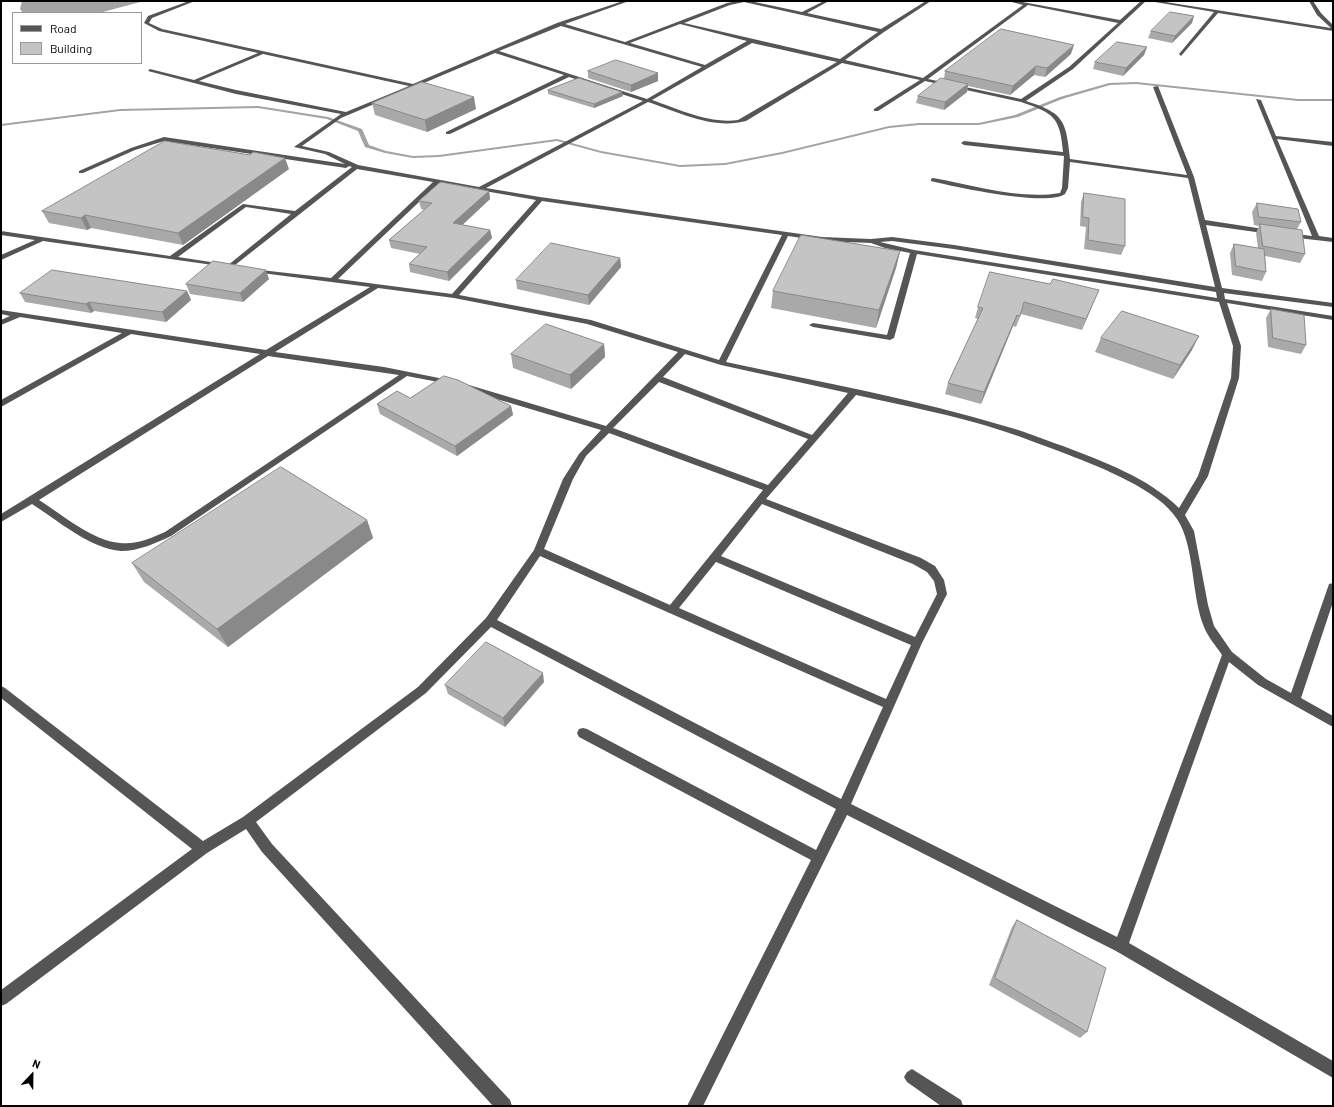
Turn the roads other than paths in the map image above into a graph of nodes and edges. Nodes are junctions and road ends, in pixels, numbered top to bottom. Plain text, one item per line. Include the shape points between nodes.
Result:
1 (193, 1) edge
2 (627, 1) edge
3 (744, 1) edge
4 (827, 1) edge
5 (929, 1) edge
6 (1010, 1) edge
7 (1144, 1) edge
8 (1151, 1) edge
9 (1311, 1) edge
10 (1027, 4) junction
11 (1217, 12) junction
12 (804, 13) junction
13 (1122, 22) junction
14 (680, 23) junction
15 (559, 24) junction
16 (1333, 29) edge
17 (882, 31) junction
18 (750, 41) junction
19 (627, 43) junction
20 (495, 51) junction
21 (263, 52) junction
22 (1181, 55) dead end
23 (840, 62) junction
24 (706, 67) junction
25 (150, 70) dead end
26 (569, 75) junction
27 (923, 80) junction
28 (195, 82) junction
29 (413, 86) junction
30 (1156, 87) dead end
31 (648, 100) junction
32 (1258, 100) dead end
33 (1024, 102) junction
34 (876, 110) dead end
35 (347, 114) junction
36 (448, 133) dead end
37 (1274, 137) junction
38 (964, 142) dead end
39 (1333, 144) edge
40 (1066, 157) junction
41 (356, 167) junction
42 (81, 172) dead end
43 (1191, 177) junction
44 (933, 180) dead end
45 (438, 181) junction
46 (481, 188) junction
47 (540, 199) junction
48 (296, 213) junction
49 (1202, 222) junction
50 (1, 233) edge
51 (786, 234) junction
52 (1318, 239) junction
53 (41, 240) junction
54 (1333, 240) edge
55 (871, 241) junction
56 (914, 252) junction
57 (1, 258) edge
58 (172, 258) junction
59 (230, 267) junction
60 (334, 280) junction
61 (377, 286) junction
62 (1218, 290) junction
63 (454, 296) junction
64 (1222, 301) junction
65 (1333, 305) edge
66 (1, 312) edge
67 (18, 315) junction
68 (1333, 318) edge
69 (1, 323) edge
70 (813, 325) dead end
71 (129, 332) junction
72 (683, 352) junction
73 (268, 353) junction
74 (721, 362) junction
75 (407, 373) junction
76 (657, 378) junction
77 (855, 391) junction
78 (1, 404) edge
79 (607, 428) junction
80 (813, 438) junction
81 (770, 489) junction
82 (33, 500) junction
83 (760, 500) junction
84 (1180, 515) junction
85 (1, 519) edge
86 (538, 551) junction
87 (714, 558) junction
88 (1333, 587) edge
89 (672, 610) junction
90 (490, 621) junction
91 (917, 643) junction
92 (1228, 655) junction
93 (1, 691) edge
94 (1294, 701) junction
95 (889, 705) junction
96 (1333, 722) edge
97 (583, 733) dead end
98 (844, 807) junction
99 (248, 821) junction
100 (202, 849) junction
101 (819, 858) junction
102 (1121, 946) junction
103 (1, 999) edge
104 (1333, 1070) edge
105 (912, 1077) dead end
106 (504, 1106) edge
107 (695, 1106) edge
108 (955, 1106) edge

1 - 21 street via 150,17 146,23 161,30
2 - 15 street
3 - 12 street
3 - 14 street via 729,4
4 - 12 street
5 - 17 street
6 - 10 street
7 - 13 street
8 - 11 street
9 - 16 street
10 - 13 street
10 - 27 street
11 - 16 street
11 - 22 street
12 - 17 street
13 - 33 street via 1062,76
14 - 18 street
14 - 19 street
15 - 19 street
15 - 20 street
17 - 23 street
18 - 23 street
18 - 24 street
19 - 24 street
20 - 26 street
20 - 29 street
21 - 28 street
21 - 29 street
23 - 27 street
23 - 31 street via 737,122 716,122
24 - 31 street
25 - 28 street
26 - 31 street
26 - 36 street
27 - 33 street
27 - 34 street
28 - 35 street via 318,110
29 - 35 street
30 - 43 street
31 - 46 street
32 - 37 street
33 - 40 street via 1057,116
35 - 41 street via 329,123 297,147 327,153
37 - 39 street
37 - 52 street
38 - 40 street
40 - 43 street
40 - 44 street via 1066,188 1062,194 1054,197 1026,196
41 - 42 street via 164,139 133,149
41 - 45 street
41 - 48 street
43 - 49 street
45 - 46 street
45 - 60 street
46 - 47 street
47 - 51 street
47 - 63 street
48 - 58 street via 245,205
48 - 59 street
49 - 52 street
49 - 62 street
50 - 53 street
51 - 55 street via 822,239
51 - 74 street
52 - 54 street
53 - 57 street
53 - 58 street
55 - 56 street
55 - 62 street via 892,239 954,247
56 - 64 street
56 - 70 street via 890,338
58 - 59 street
59 - 60 street
60 - 61 street
61 - 63 street
61 - 73 street
62 - 64 street
62 - 65 street
63 - 72 street via 588,322
64 - 68 street
64 - 84 street via 1237,346 1235,378 1203,476
66 - 67 street
67 - 69 street
67 - 71 street
71 - 73 street
71 - 78 street
72 - 74 street
72 - 76 street
73 - 75 street
73 - 82 street
74 - 77 street
75 - 79 street via 474,388
75 - 82 street via 168,534 153,541 138,546 120,547 101,543
76 - 79 street
76 - 80 street
77 - 80 street
77 - 84 street via 957,415 1062,448 1141,483
79 - 81 street
79 - 86 street via 583,454 568,479
80 - 81 street
81 - 83 street
82 - 85 street
83 - 87 street
83 - 91 street via 917,561 931,569 939,580 942,594
84 - 92 street via 1189,531 1202,605 1210,628
86 - 89 street
86 - 90 street
87 - 89 street
87 - 91 street
88 - 94 street
89 - 95 street
90 - 98 street
90 - 99 street via 422,690
91 - 95 street
92 - 94 street via 1262,682
92 - 102 street
93 - 100 street
94 - 96 street
95 - 98 street
97 - 101 street
98 - 101 street
98 - 102 street
99 - 100 street
99 - 106 street via 267,848
100 - 103 street
101 - 107 street
102 - 104 street
105 - 108 street

